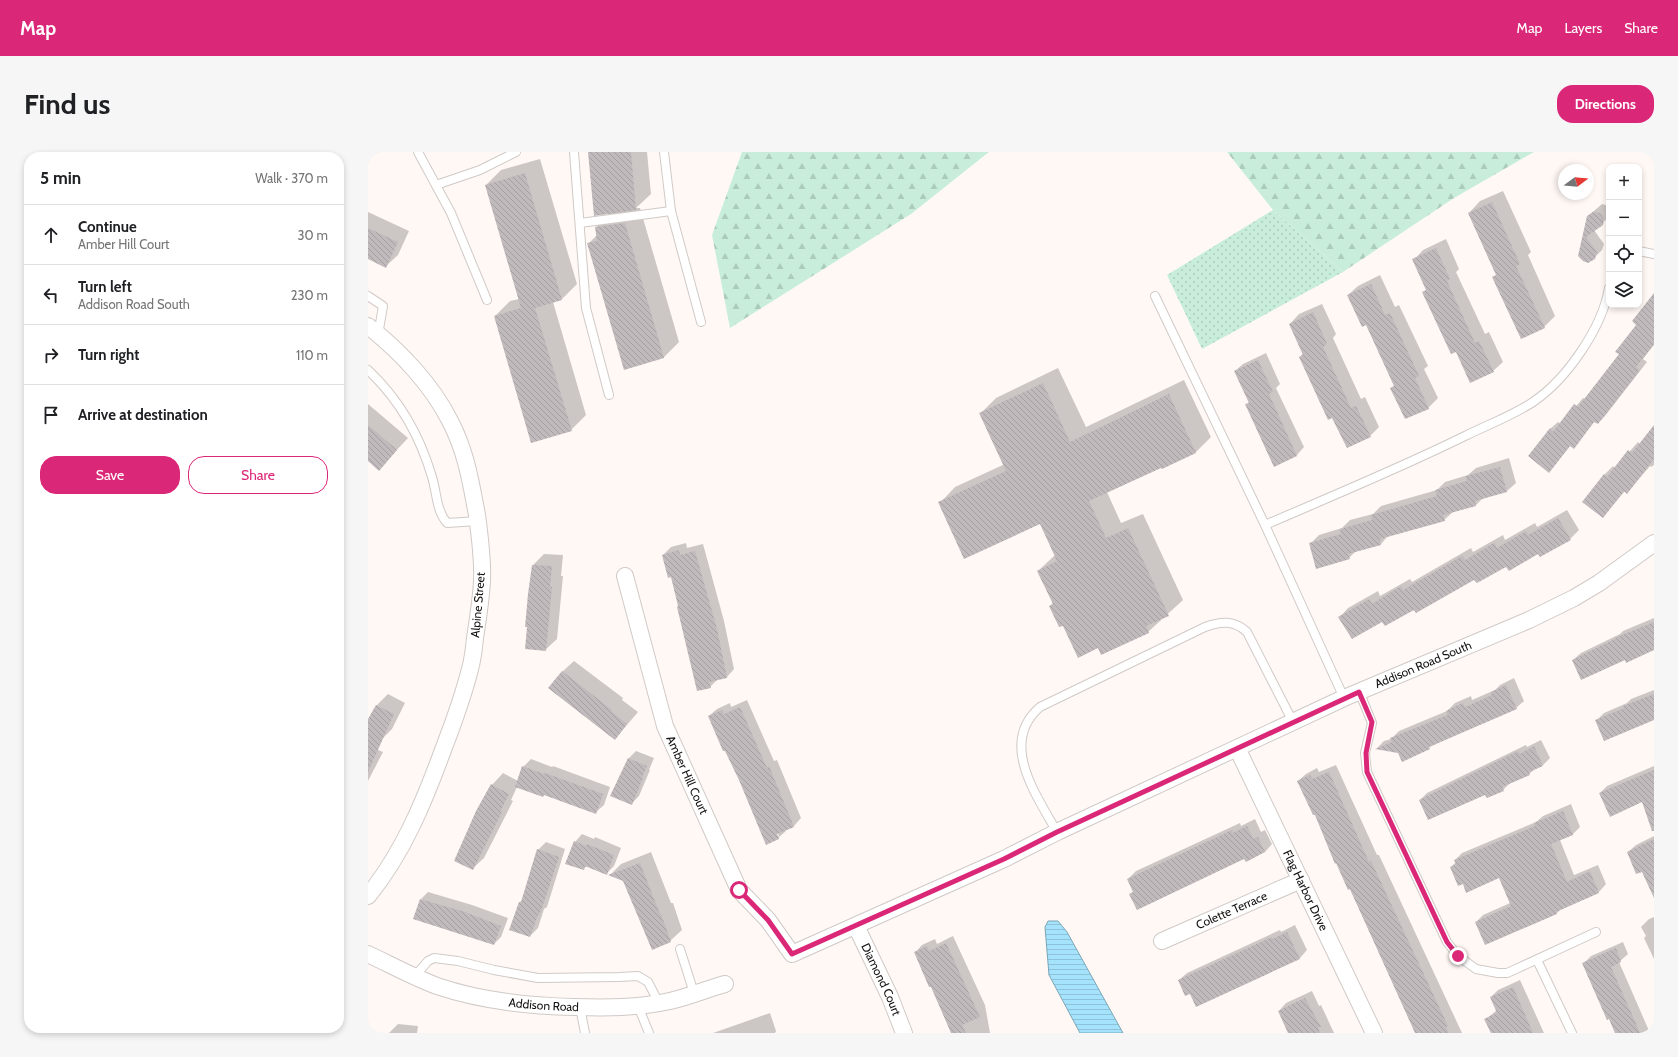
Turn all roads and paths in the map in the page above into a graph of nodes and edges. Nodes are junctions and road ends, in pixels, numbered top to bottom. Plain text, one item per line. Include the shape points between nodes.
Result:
1 (418, 152) edge
2 (516, 152) edge
3 (574, 152) edge
4 (664, 152) edge
5 (436, 185) junction
6 (671, 210) junction
7 (580, 223) junction
8 (1642, 252) edge
9 (1654, 254) edge
10 (368, 296) edge
11 (1155, 296) dead end
12 (1606, 298) edge
13 (487, 300) dead end
14 (701, 322) dead end
15 (373, 330) edge
16 (368, 370) edge
17 (609, 395) dead end
18 (478, 521) junction
19 (1265, 525) junction
20 (1654, 543) edge
21 (625, 576) dead end
22 (1359, 692) junction
23 (1344, 698) junction
24 (1293, 722) junction
25 (1237, 748) junction
26 (1057, 832) junction
27 (1301, 880) junction
28 (368, 896) edge
29 (856, 926) junction
30 (1596, 932) dead end
31 (1162, 941) dead end
32 (680, 949) dead end
33 (368, 954) edge
34 (792, 954) joint
35 (1537, 960) junction
36 (414, 977) junction
37 (725, 984) dead end
38 (694, 993) junction
39 (659, 1003) junction
40 (638, 1006) junction
41 (580, 1007) junction
42 (585, 1033) edge
43 (649, 1033) edge
44 (904, 1033) edge
45 (1374, 1033) edge
46 (1572, 1033) edge

1 - 5 lane
2 - 5 lane via 480,170
3 - 7 lane
4 - 6 lane
5 - 13 lane via 451,213
6 - 7 lane
6 - 14 lane
7 - 17 lane via 586,308
8 - 9 lane
10 - 15 lane via 383,306
11 - 19 lane
12 - 19 lane via 1585,346 1562,375 1532,402 1439,449
15 - 18 street, Alpine Street via 410,364 450,420 471,479
16 - 18 lane via 381,382 404,413 423,448 441,515 447,523
18 - 28 street, Alpine Street via 482,580 471,668 455,720 419,812 402,847
19 - 23 lane
20 - 22 street, Addison Road South via 1574,598 1530,620
21 - 34 street, Amber Hill Court via 665,726 739,890 768,920
22 - 23 street, Addison Road South
22 - 35 lane via 1372,722 1366,753 1367,772 1447,942 1466,963 1487,972 1507,973
23 - 24 street, Addison Road South
24 - 25 street, Addison Road South
24 - 26 lane via 1247,632 1239,625 1218,622 1205,627 1040,707 1031,714 1023,730 1020,749 1032,784
25 - 26 street, Addison Road South
25 - 27 street, Flag Harbor Drive
26 - 29 street, Addison Road South via 1004,859
27 - 31 street, Colette Terrace
27 - 45 street, Flag Harbor Drive
29 - 34 street, Addison Road South
29 - 44 street, Diamond Court
30 - 35 lane
32 - 38 lane
33 - 36 street, Addison Road
35 - 46 lane
36 - 39 lane via 434,958 538,978 638,976 648,982
36 - 41 street, Addison Road via 437,986 514,1004
37 - 38 street, Addison Road
38 - 39 street, Addison Road
39 - 40 street, Addison Road
40 - 41 street, Addison Road
40 - 43 lane
41 - 42 lane

